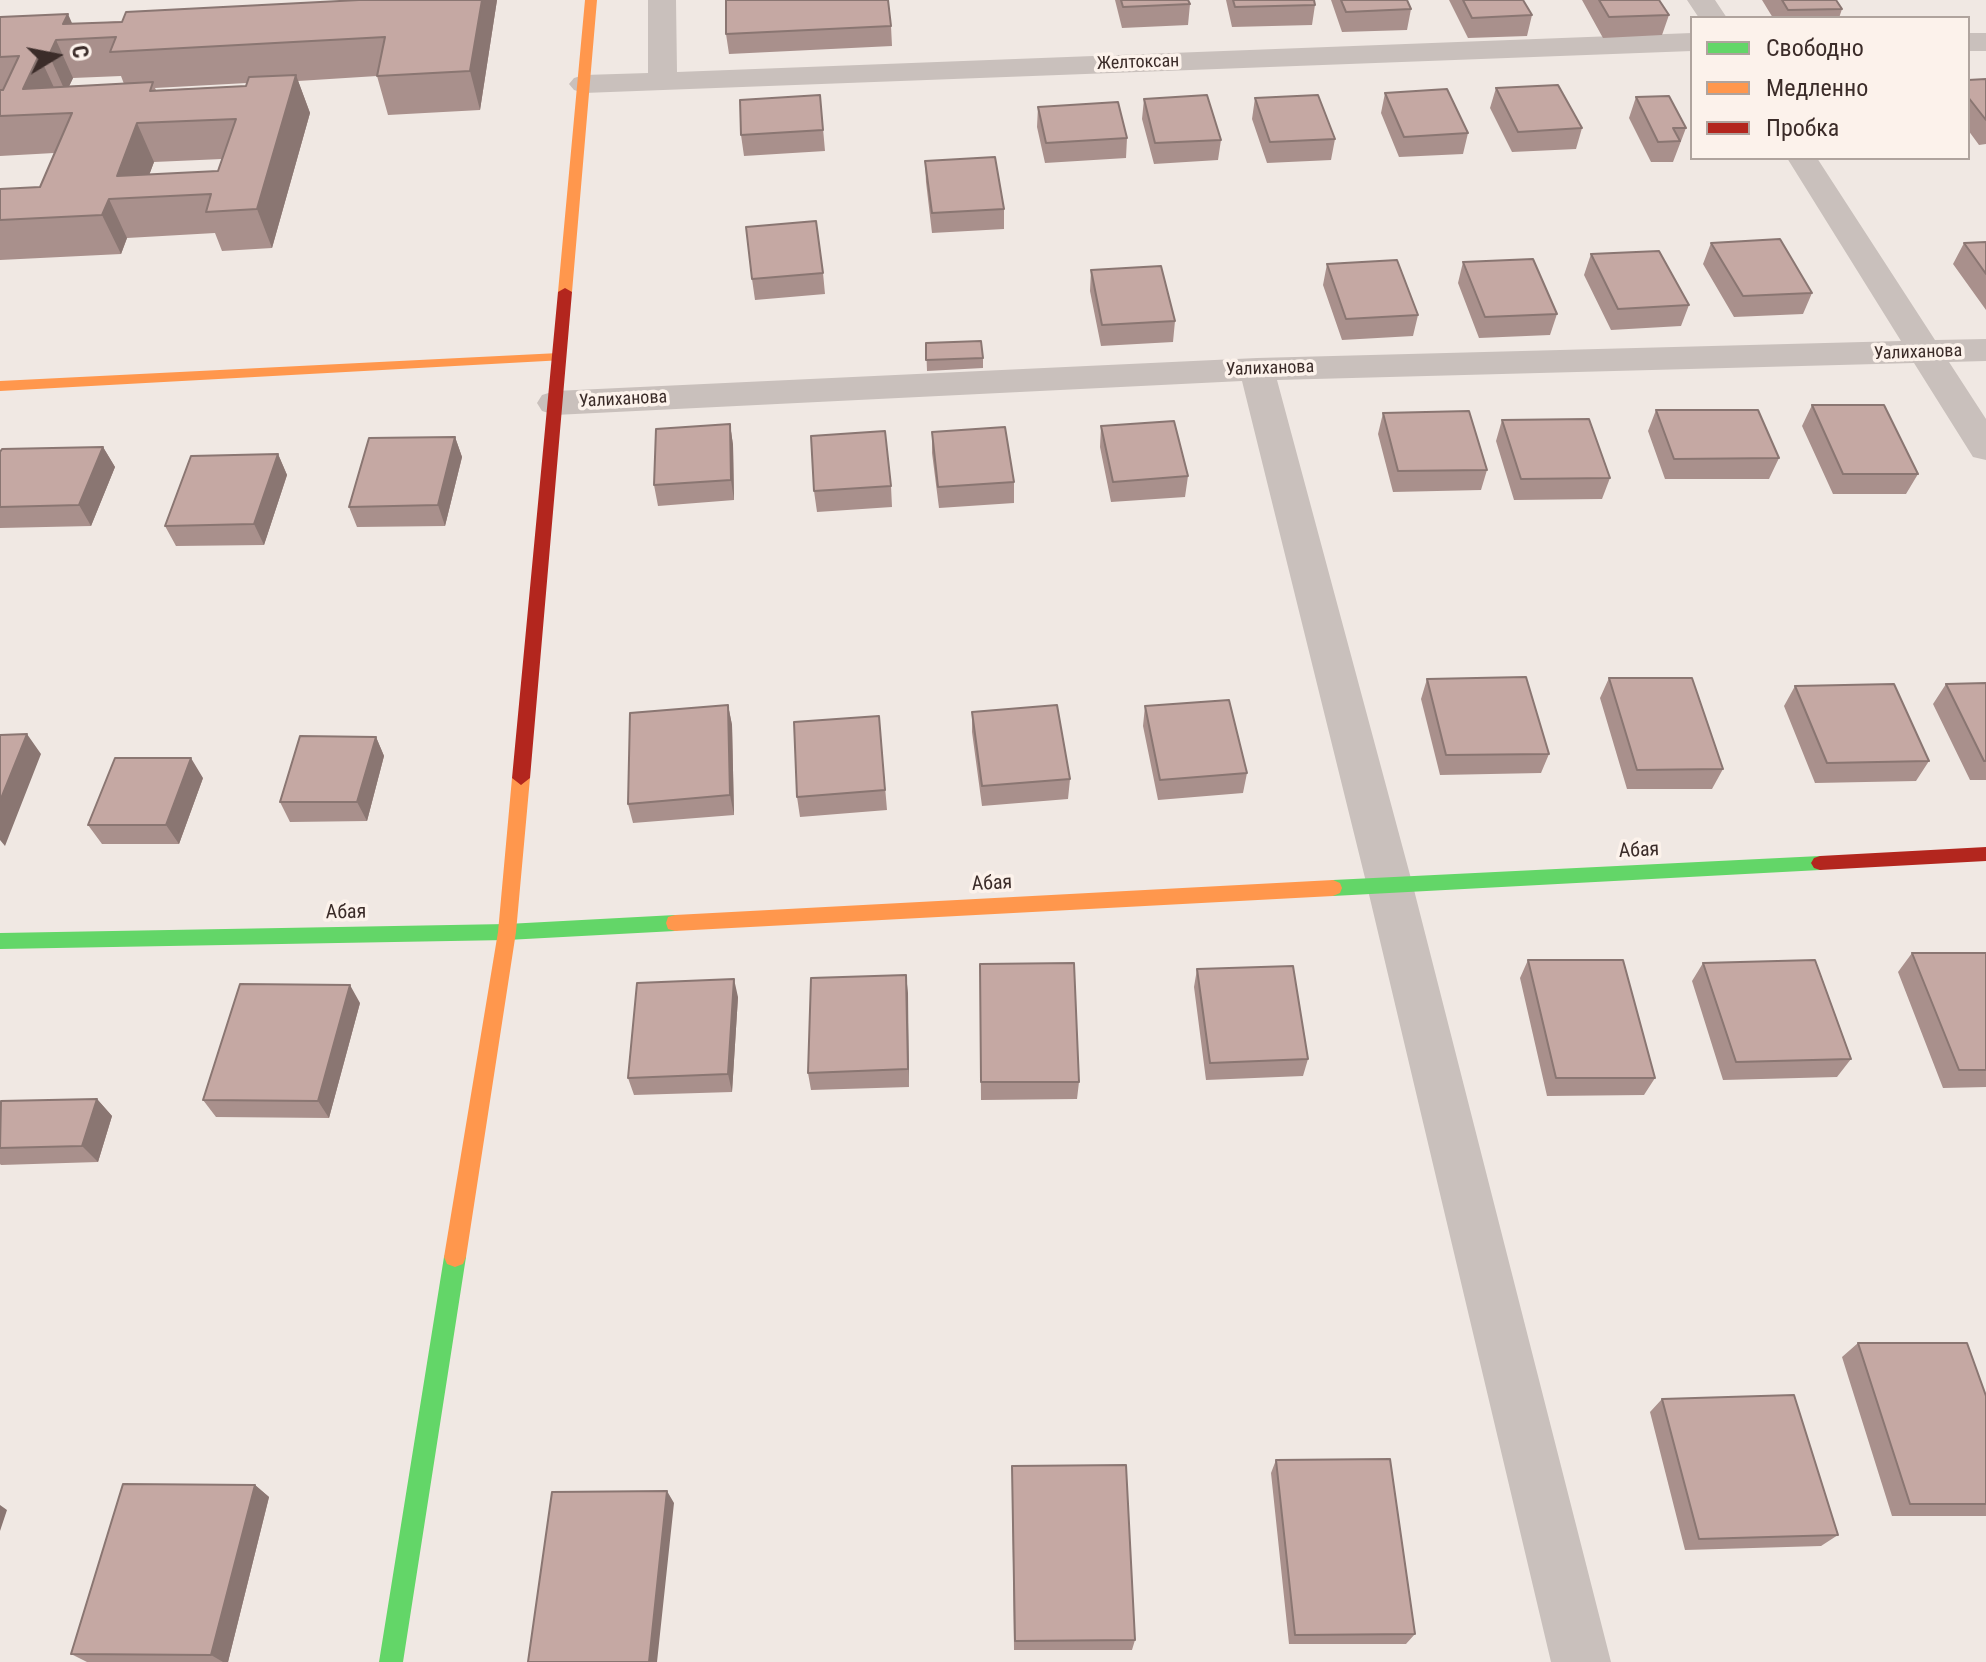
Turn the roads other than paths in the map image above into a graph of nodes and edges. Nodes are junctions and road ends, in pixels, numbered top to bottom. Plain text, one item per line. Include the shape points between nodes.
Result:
1 (591, 0) edge
2 (662, 0) edge
3 (1690, 42) edge
4 (663, 81) junction
5 (584, 84) junction
6 (1803, 160) edge
7 (1986, 350) edge
8 (1925, 353) junction
9 (559, 357) junction
10 (1257, 369) junction
11 (0, 386) edge
12 (555, 403) junction
13 (1986, 448) edge
14 (1986, 854) edge
15 (1390, 886) junction
16 (507, 932) junction
17 (0, 941) edge
18 (391, 1662) edge
19 (1581, 1662) edge

1 - 5 street
2 - 4 street
3 - 4 street, Желтоксан
4 - 5 street, Желтоксан
5 - 9 street
6 - 8 street
7 - 8 street, Уалиханова
8 - 10 street, Уалиханова
8 - 13 street
9 - 11 street
9 - 12 street
10 - 12 street, Уалиханова
10 - 15 street
12 - 16 street
14 - 15 street, Абая
15 - 16 street, Абая
15 - 19 street
16 - 17 street, Абая
16 - 18 street

